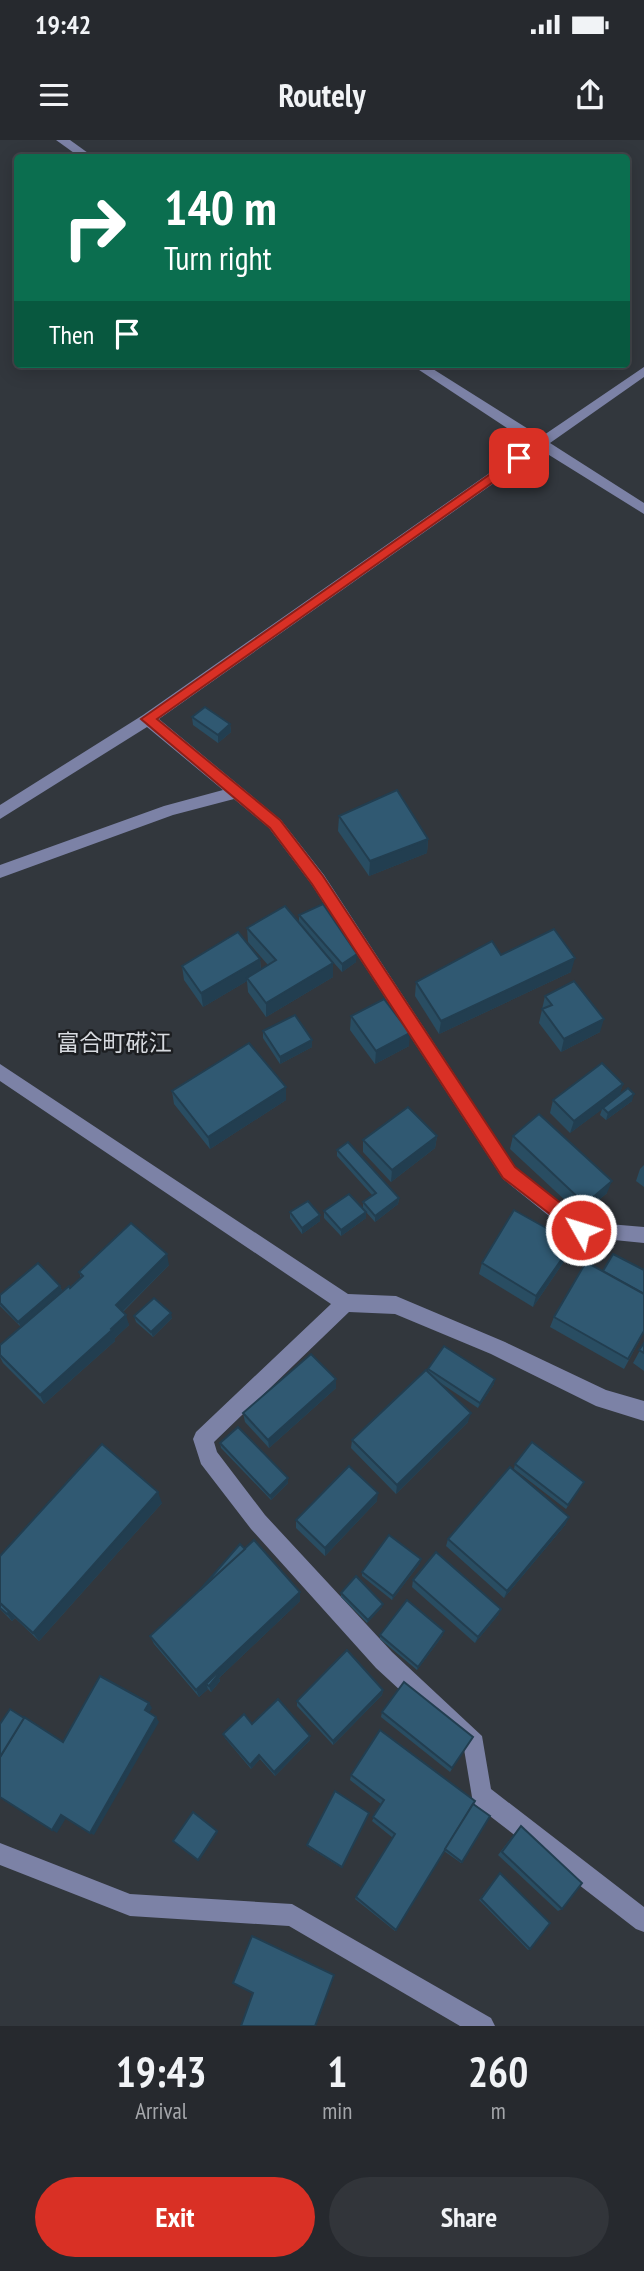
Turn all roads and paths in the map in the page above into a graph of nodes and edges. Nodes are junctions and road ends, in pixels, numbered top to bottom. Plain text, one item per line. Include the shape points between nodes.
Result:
1 (62, 140) edge
2 (84, 154) edge
3 (422, 368) edge
4 (644, 371) edge
5 (540, 443) junction
6 (644, 509) edge
7 (148, 719) junction
8 (237, 792) junction
9 (0, 813) edge
10 (0, 872) edge
11 (0, 1072) edge
12 (644, 1235) edge
13 (345, 1303) junction
14 (644, 1411) edge
15 (0, 1854) edge
16 (644, 1921) edge
17 (483, 2026) edge

1 - 2 street
3 - 5 street
4 - 5 street
5 - 6 street
5 - 7 street
7 - 8 street
7 - 9 street
8 - 10 street via 170,810
8 - 12 street via 275,824 318,880 509,1173 581,1230
11 - 13 street
13 - 14 street via 396,1305 603,1399
13 - 16 street via 203,1438 208,1457 258,1522 375,1650 474,1744 481,1795
15 - 17 street via 130,1905 292,1914

